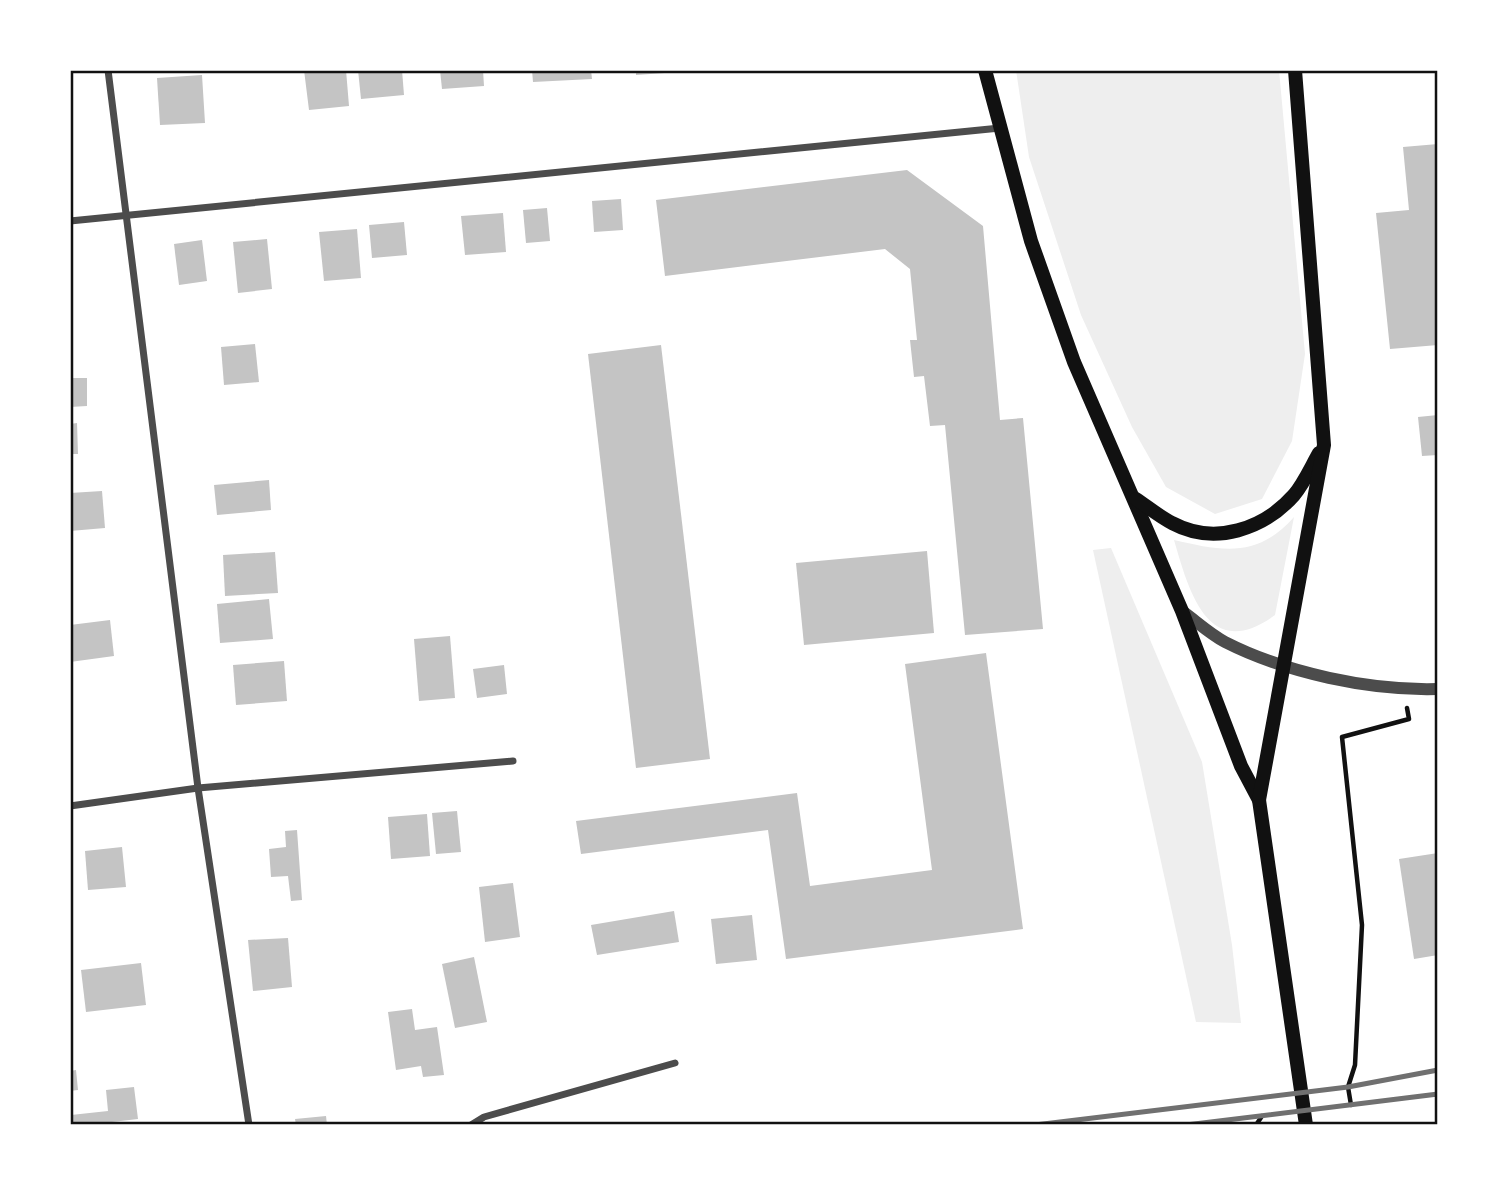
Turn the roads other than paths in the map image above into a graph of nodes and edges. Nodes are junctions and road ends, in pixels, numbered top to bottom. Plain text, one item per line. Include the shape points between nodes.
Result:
1 (108, 70) edge
2 (985, 70) edge
3 (1295, 70) edge
4 (1000, 128) junction
5 (126, 215) junction
6 (70, 221) edge
7 (1324, 445) junction
8 (1135, 499) junction
9 (1182, 611) junction
10 (1285, 665) junction
11 (1438, 690) edge
12 (513, 761) dead end
13 (198, 788) junction
14 (1259, 800) junction
15 (70, 806) edge
16 (675, 1063) dead end
17 (249, 1125) edge
18 (471, 1125) edge
19 (1306, 1125) edge

1 - 5 street
2 - 4 main road
3 - 7 main road
4 - 5 street
4 - 8 main road via 1031,241 1074,362
5 - 6 street
5 - 13 street
7 - 8 main road via 1287,502 1270,518 1236,532 1208,534 1174,524
7 - 10 main road
8 - 9 main road
9 - 10 street via 1222,641
9 - 14 main road via 1241,766
10 - 11 street via 1368,685
10 - 14 main road
12 - 13 street
13 - 15 street
13 - 17 street
14 - 19 main road
16 - 18 street via 484,1116

